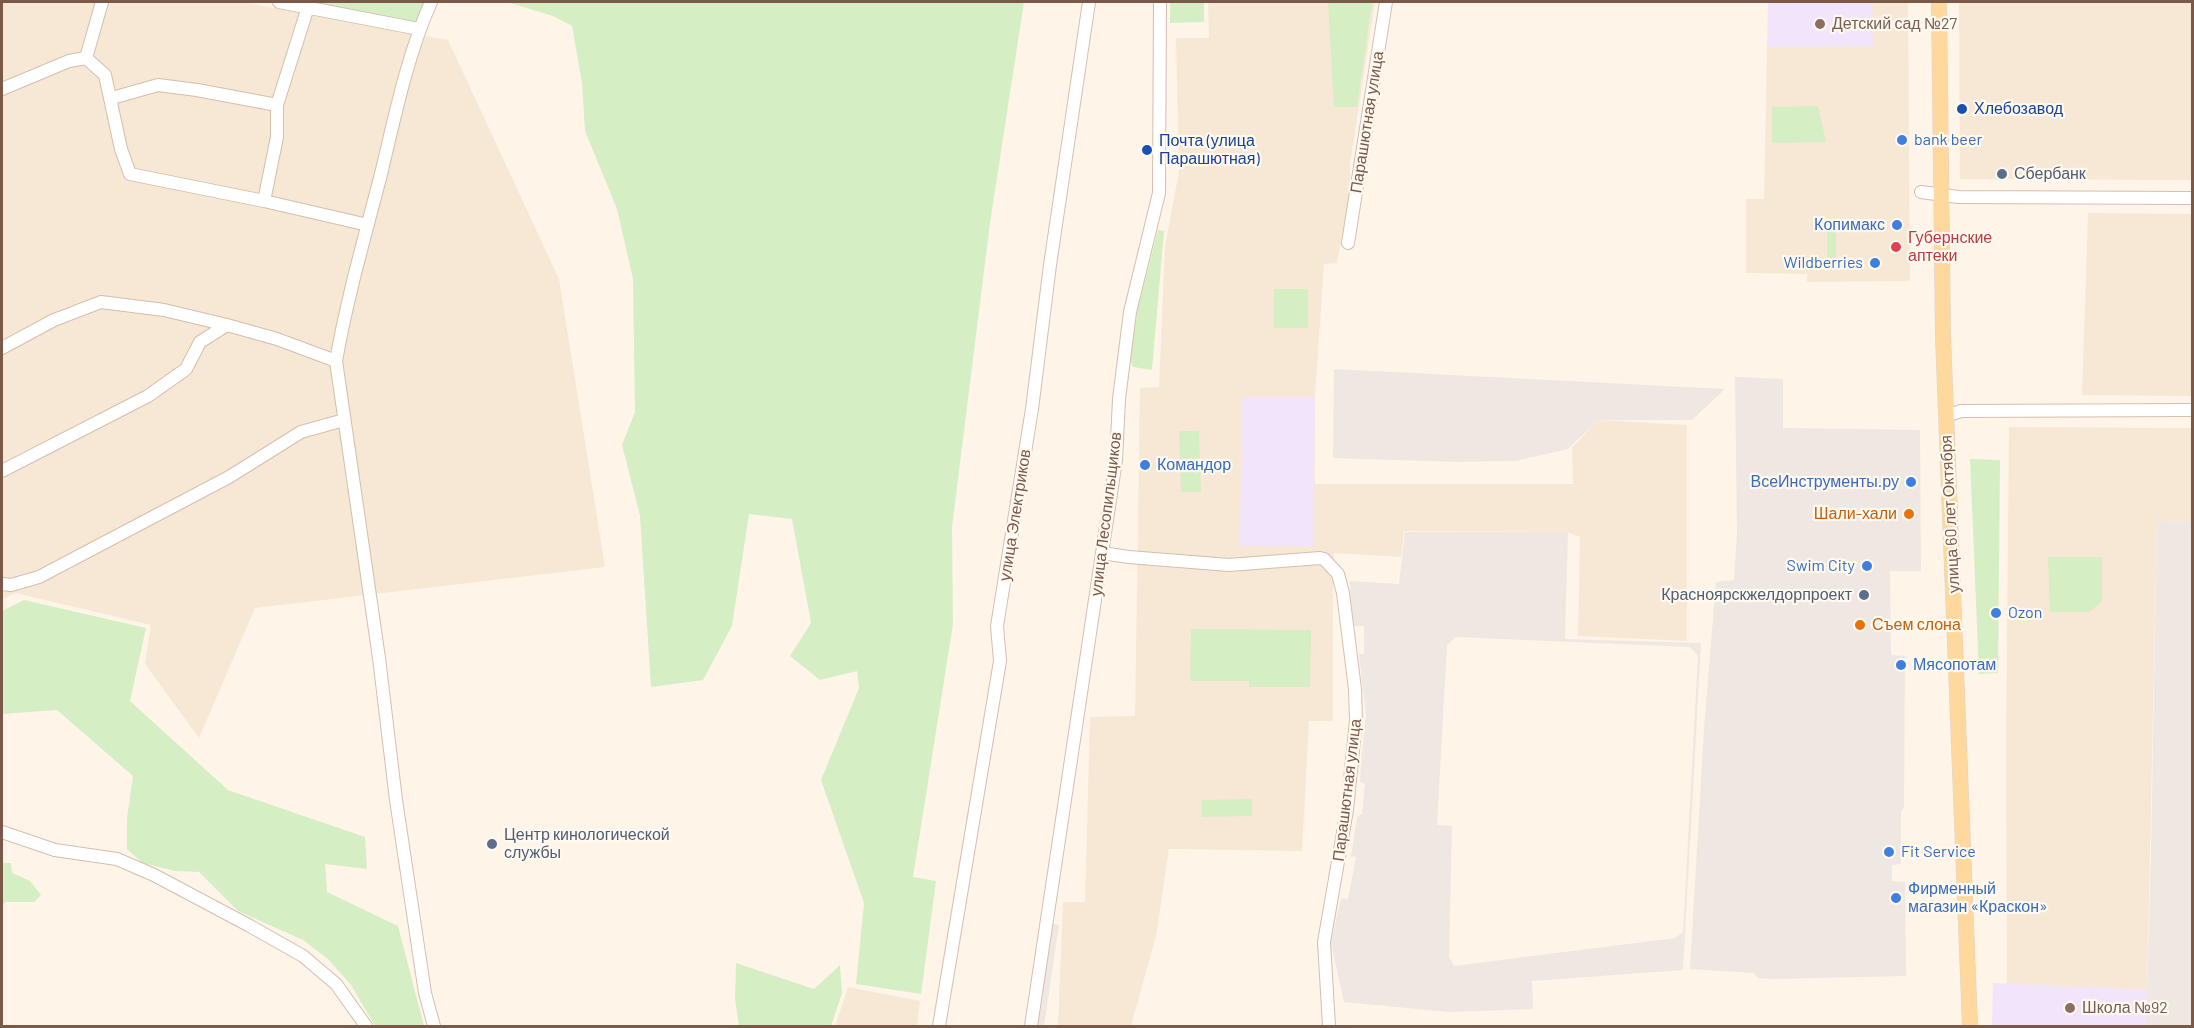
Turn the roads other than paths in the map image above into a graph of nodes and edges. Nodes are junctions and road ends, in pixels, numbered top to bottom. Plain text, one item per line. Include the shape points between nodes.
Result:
1 (102, 2) edge
2 (279, 2) edge
3 (430, 2) edge
4 (1089, 2) edge
5 (1160, 2) edge
6 (1386, 2) edge
7 (1939, 2) edge
8 (308, 7) junction
9 (339, 7) edge
10 (419, 28) junction
11 (86, 58) junction
12 (2, 88) edge
13 (112, 98) junction
14 (277, 105) junction
15 (1921, 192) dead end
16 (1940, 195) junction
17 (2193, 198) edge
18 (264, 201) junction
19 (368, 225) junction
20 (1348, 243) dead end
21 (227, 325) junction
22 (2, 348) edge
23 (336, 361) junction
24 (2193, 410) edge
25 (1946, 416) junction
26 (344, 420) junction
27 (2, 469) edge
28 (1102, 552) junction
29 (2, 584) edge
30 (2, 832) edge
31 (366, 1026) edge
32 (434, 1026) edge
33 (939, 1026) edge
34 (1031, 1026) edge
35 (1329, 1026) edge
36 (1970, 1026) edge

1 - 11 street
2 - 8 street
3 - 10 street
4 - 33 street, улица Электриков via 1032,410 997,626 1000,661
5 - 28 street, улица Лесопильщиков via 1159,193 1130,312 1116,460
6 - 20 street, Парашютная улица
7 - 16 main road, улица 60 лет Октября
8 - 9 street
8 - 14 street
9 - 10 street
10 - 19 street
11 - 12 street
11 - 13 street via 105,75
13 - 14 street via 158,85
13 - 18 street via 130,174
14 - 18 street via 277,137
15 - 16 street
16 - 17 street
16 - 25 main road, улица 60 лет Октября
18 - 19 street
19 - 23 street
21 - 22 street via 164,310 101,302 54,320
21 - 23 street
21 - 27 street via 200,342 186,369 148,396
23 - 26 street
24 - 25 street via 1961,411
25 - 36 main road, улица 60 лет Октября
26 - 29 street via 301,432 229,477 39,577
26 - 32 street via 397,811 425,993
28 - 34 street, улица Лесопильщиков
28 - 35 street, Парашютная улица via 1229,565 1324,558 1338,574 1356,720 1341,849 1324,942
30 - 31 street via 55,850 117,860 154,875 303,956 336,984

